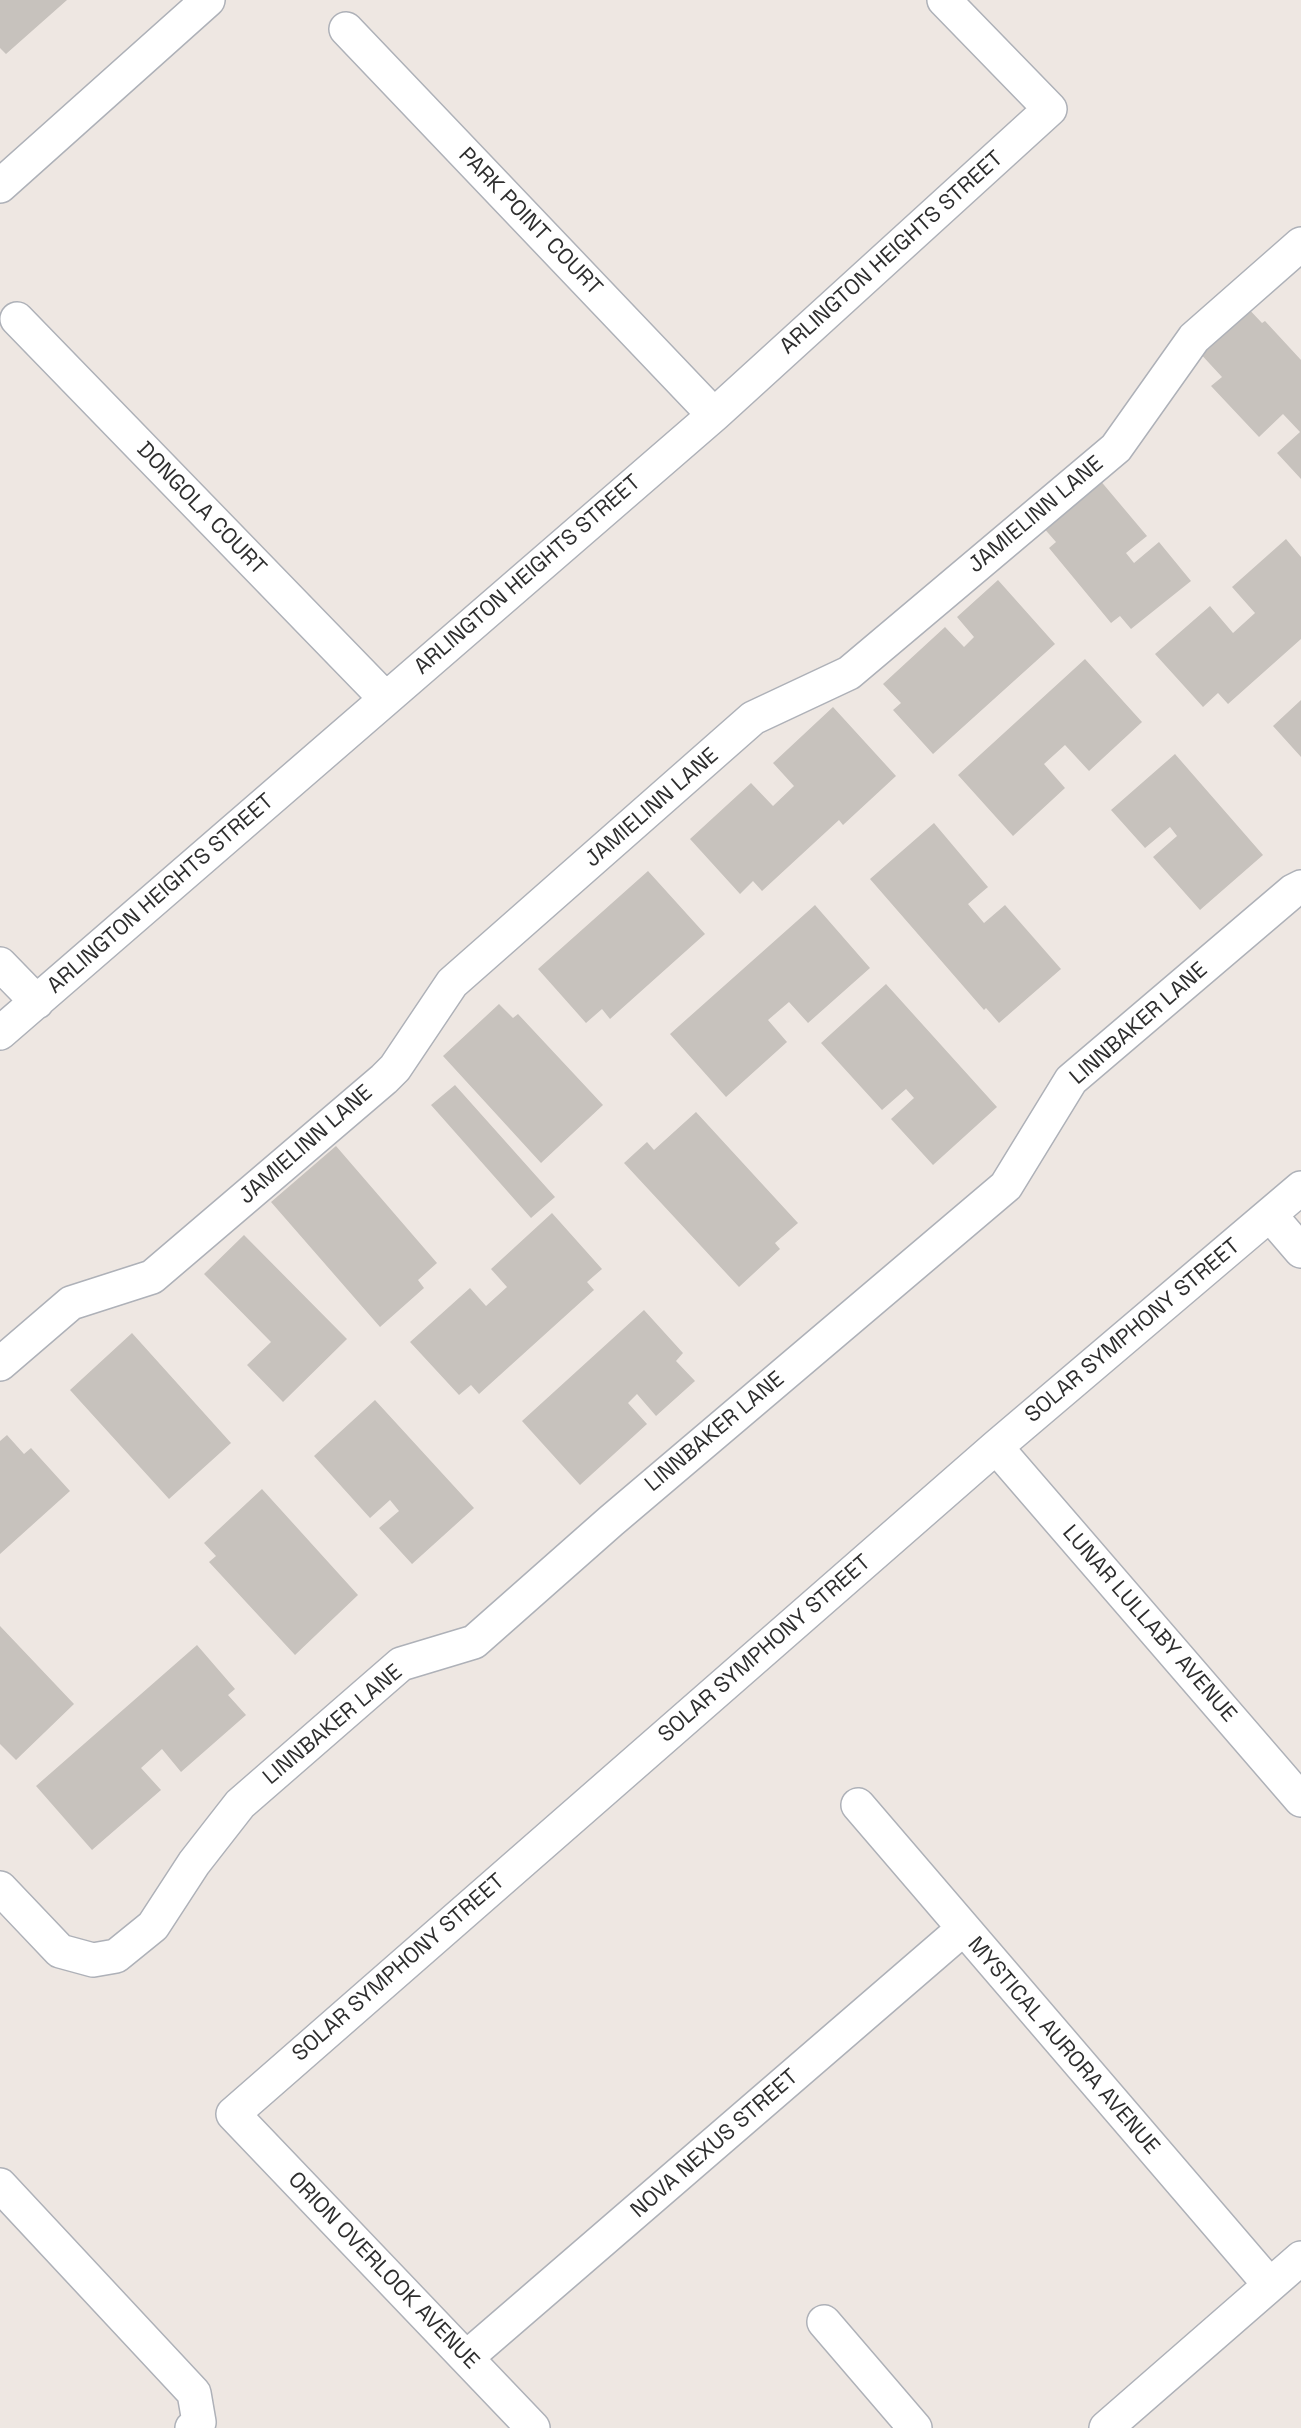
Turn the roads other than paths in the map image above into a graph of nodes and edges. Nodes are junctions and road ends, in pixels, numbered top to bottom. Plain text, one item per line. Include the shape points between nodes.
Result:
1 (208, 0) edge
2 (944, 0) edge
3 (346, 29) dead end
4 (0, 186) edge
5 (1301, 244) edge
6 (17, 319) dead end
7 (714, 415) junction
8 (385, 698) junction
9 (1301, 887) edge
10 (0, 964) edge
11 (37, 1002) junction
12 (0, 1033) edge
13 (1301, 1188) edge
14 (1270, 1215) junction
15 (1301, 1251) edge
16 (0, 1364) edge
17 (996, 1448) junction
18 (1301, 1800) edge
19 (858, 1805) dead end
20 (0, 1888) edge
21 (963, 1929) junction
22 (233, 2114) joint
23 (0, 2185) edge
24 (1301, 2258) edge
25 (1270, 2285) junction
26 (824, 2322) dead end
27 (466, 2358) junction
28 (192, 2428) edge
29 (533, 2428) edge
30 (915, 2428) edge
31 (1106, 2428) edge

1 - 4 street
2 - 7 street, ARLINGTON HEIGHTS STREET via 1050,109
3 - 7 street, PARK POINT COURT
5 - 16 street, JAMIELINN LANE via 1194,338 1116,448 849,672 753,718 452,983 395,1068 152,1277 71,1303
6 - 8 street, DONGOLA COURT
7 - 8 street, ARLINGTON HEIGHTS STREET
8 - 11 street, ARLINGTON HEIGHTS STREET
9 - 20 street, LINNBAKER LANE via 1071,1080 1006,1186 474,1642 401,1664 240,1804 194,1863 153,1926 116,1956 93,1960 60,1951
10 - 11 street
11 - 12 street, ARLINGTON HEIGHTS STREET
13 - 14 street, SOLAR SYMPHONY STREET
14 - 15 street
14 - 17 street, SOLAR SYMPHONY STREET
17 - 18 street, LUNAR LULLABY AVENUE
17 - 22 street, SOLAR SYMPHONY STREET
19 - 21 street, MYSTICAL AURORA AVENUE
21 - 25 street, MYSTICAL AURORA AVENUE
21 - 27 street, NOVA NEXUS STREET
22 - 27 street, ORION OVERLOOK AVENUE
23 - 28 street via 194,2393 199,2422
24 - 25 street
25 - 31 street
26 - 30 street
27 - 29 street, ORION OVERLOOK AVENUE

